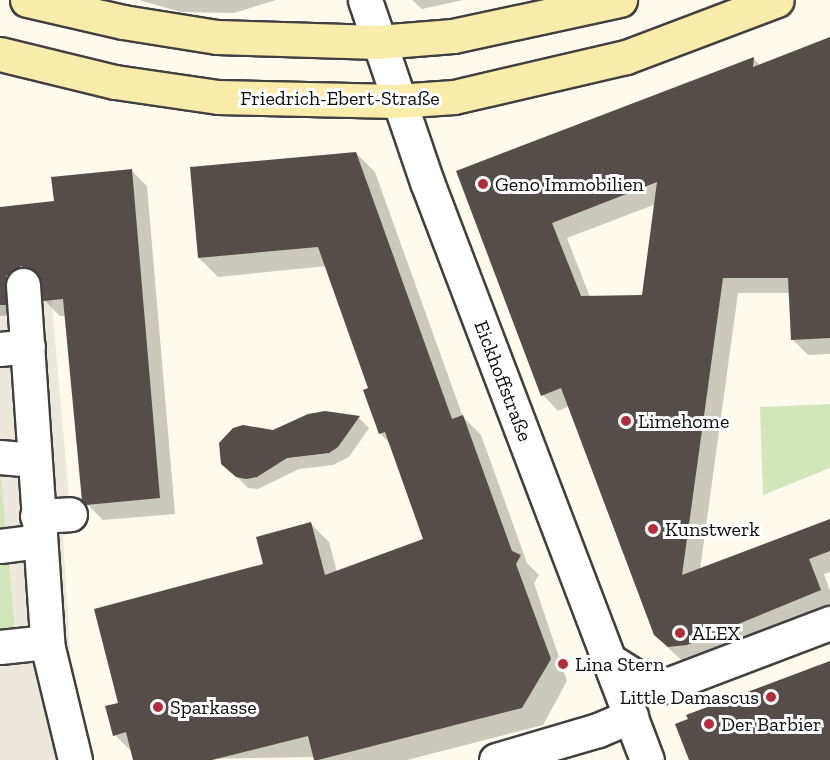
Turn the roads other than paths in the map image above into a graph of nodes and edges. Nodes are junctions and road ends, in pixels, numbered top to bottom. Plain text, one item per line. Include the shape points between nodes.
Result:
1 (27, 0) edge
2 (365, 0) edge
3 (620, 0) edge
4 (777, 0) edge
5 (378, 42) junction
6 (0, 54) edge
7 (396, 101) junction
8 (23, 285) dead end
9 (14, 348) edge
10 (0, 457) edge
11 (34, 460) junction
12 (70, 514) dead end
13 (38, 528) junction
14 (0, 546) edge
15 (830, 624) edge
16 (47, 642) junction
17 (0, 646) edge
18 (609, 660) junction
19 (631, 716) junction
20 (77, 740) edge
21 (496, 760) edge
22 (647, 760) edge

1 - 5 main road via 123,22 217,37
2 - 5 street, Eickhoffstraße
3 - 5 main road via 453,36
4 - 7 main road, Friedrich-Ebert-Straße via 626,57 463,96
5 - 7 street, Eickhoffstraße
6 - 7 main road, Friedrich-Ebert-Straße via 115,82 218,97
7 - 18 street, Eickhoffstraße
8 - 9 street
9 - 11 street
10 - 11 street
11 - 13 street
12 - 13 street
13 - 14 street
13 - 16 street
15 - 18 street via 664,686 649,685
16 - 17 street
16 - 20 street
18 - 19 street, Eickhoffstraße
19 - 21 street via 598,730
19 - 22 street, Eickhoffstraße

